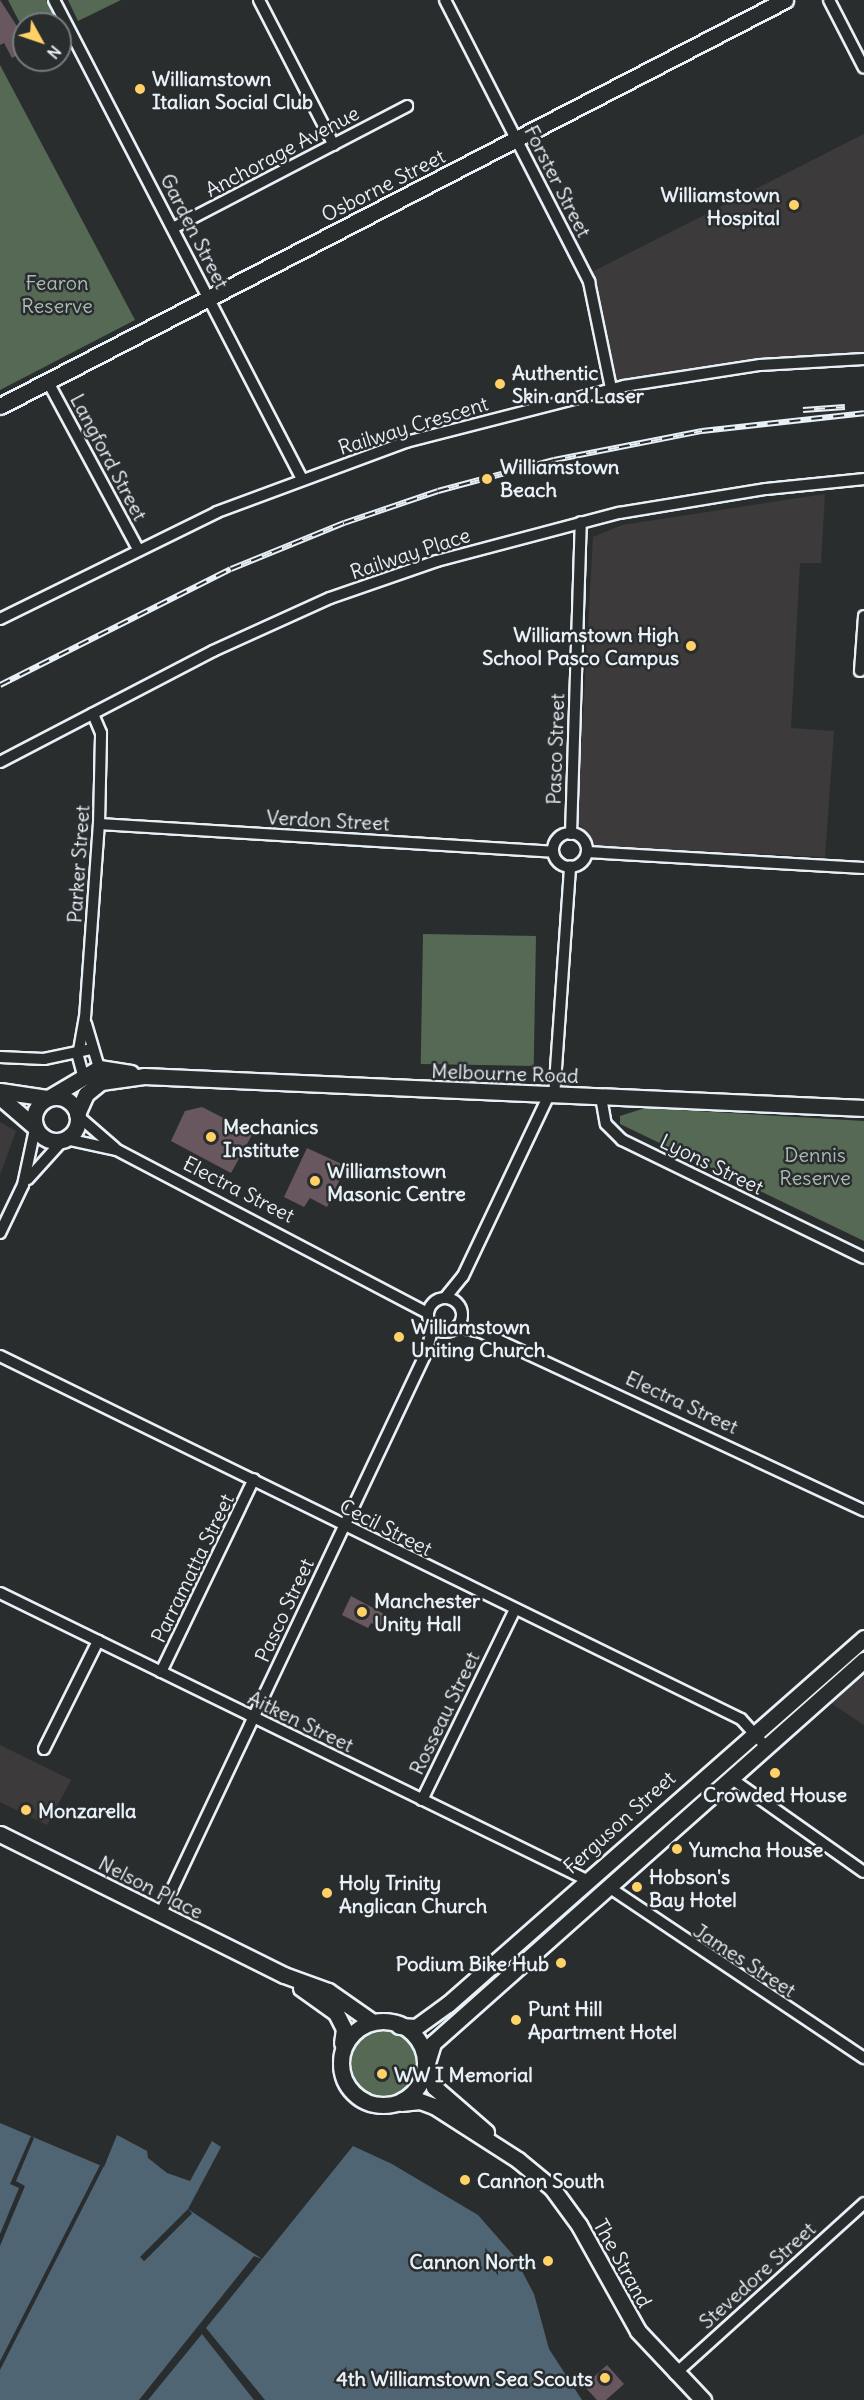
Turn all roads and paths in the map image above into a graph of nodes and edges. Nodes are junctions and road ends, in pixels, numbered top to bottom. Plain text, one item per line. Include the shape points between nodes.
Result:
1 (54, 0) edge
2 (259, 0) edge
3 (445, 0) edge
4 (785, 0) edge
5 (829, 0) edge
6 (864, 68) edge
7 (407, 106) dead end
8 (516, 139) junction
9 (333, 145) junction
10 (174, 228) junction
11 (209, 299) junction
12 (864, 359) edge
13 (48, 382) junction
14 (611, 388) junction
15 (0, 406) edge
16 (302, 479) junction
17 (864, 479) edge
18 (581, 522) junction
19 (138, 549) junction
20 (864, 615) edge
21 (0, 619) edge
22 (860, 671) dead end
23 (93, 714) junction
24 (0, 762) edge
25 (99, 824) junction
26 (571, 834) junction
27 (554, 852) junction
28 (587, 852) junction
29 (570, 867) junction
30 (864, 868) edge
31 (85, 1018) junction
32 (92, 1049) junction
33 (78, 1052) junction
34 (0, 1057) edge
35 (99, 1068) junction
36 (83, 1075) junction
37 (144, 1076) junction
38 (98, 1084) junction
39 (0, 1091) edge
40 (0, 1097) edge
41 (551, 1097) junction
42 (601, 1097) junction
43 (49, 1098) junction
44 (864, 1108) edge
45 (77, 1114) junction
46 (35, 1128) junction
47 (65, 1139) junction
48 (117, 1150) junction
49 (23, 1185) junction
50 (0, 1233) edge
51 (864, 1258) edge
52 (463, 1276) junction
53 (445, 1298) junction
54 (458, 1304) junction
55 (430, 1308) junction
56 (460, 1322) junction
57 (438, 1330) junction
58 (0, 1356) edge
59 (254, 1479) junction
60 (864, 1511) edge
61 (344, 1526) junction
62 (0, 1593) edge
63 (514, 1611) junction
64 (864, 1638) edge
65 (98, 1641) junction
66 (864, 1660) edge
67 (161, 1672) junction
68 (254, 1717) junction
69 (754, 1732) junction
70 (767, 1748) junction
71 (44, 1749) dead end
72 (732, 1779) junction
73 (422, 1800) junction
74 (0, 1834) edge
75 (864, 1872) edge
76 (587, 1880) junction
77 (610, 1888) junction
78 (160, 1915) junction
79 (284, 1975) junction
80 (371, 2021) junction
81 (399, 2026) junction
82 (342, 2046) junction
83 (864, 2058) edge
84 (426, 2067) junction
85 (401, 2103) junction
86 (504, 2150) junction
87 (864, 2203) edge
88 (675, 2374) junction
89 (703, 2400) edge

1 - 10 street, Garden Street
2 - 9 street
3 - 8 street, Forster Street
4 - 8 street, Osborne Street
5 - 6 street
7 - 9 street, Anchorage Avenue
8 - 11 street, Osborne Street
8 - 14 street, Forster Street via 589,282
9 - 10 street, Anchorage Avenue
10 - 11 street, Garden Street
11 - 13 street, Osborne Street
11 - 16 street, Garden Street
12 - 14 street, Railway Crescent via 760,365
13 - 15 street, Osborne Street
13 - 19 street, Langford Street
14 - 16 street, Railway Crescent via 406,442
16 - 19 street, Railway Crescent
17 - 18 street, Railway Place via 766,489
18 - 23 street, Railway Place via 437,561 330,598 213,651
18 - 26 street, Pasco Street
19 - 21 street, Railway Crescent
20 - 22 street
23 - 24 street, Railway Place
23 - 25 street, Parker Street via 101,734
25 - 27 street, Verdon Street
25 - 31 street, Parker Street
26 - 27 street via 557,840
26 - 28 street via 584,841
27 - 29 street via 559,863
28 - 29 street via 581,863
28 - 30 street
29 - 41 street
31 - 32 street, Parker Street
31 - 33 street, Parker Street
32 - 33 street
32 - 35 street, Parker Street
33 - 34 street via 44,1059
33 - 36 street, Parker Street
35 - 36 street
35 - 37 street, Melbourne Road
35 - 38 street
36 - 38 street
36 - 43 street
37 - 38 street, Melbourne Road
37 - 41 street, Melbourne Road
38 - 45 street via 84,1096
39 - 43 street
40 - 46 street
41 - 42 street, Melbourne Road
41 - 52 street
42 - 44 street, Melbourne Road
42 - 51 street, Lyons Street via 606,1124 622,1140
43 - 45 street via 66,1099
43 - 46 street via 35,1110
45 - 47 street via 75,1130
45 - 48 street, Electra Street
46 - 47 street via 46,1139
46 - 49 street
47 - 48 street, Electra Street
47 - 49 street
48 - 55 street, Electra Street
49 - 50 street
52 - 53 street
52 - 54 street
53 - 54 street
53 - 55 street
54 - 56 street
55 - 57 street
56 - 57 street
56 - 60 street, Electra Street
57 - 61 street, Pasco Street
58 - 59 street, Cecil Street
59 - 61 street, Cecil Street
59 - 67 street, Parramatta Street
61 - 63 street, Cecil Street
61 - 68 street, Pasco Street
62 - 65 street, Aitken Street
63 - 69 street, Cecil Street via 741,1719
63 - 73 street, Rosseau Street
64 - 69 street, Ferguson Street
65 - 67 street, Aitken Street
65 - 71 street
66 - 70 street
67 - 68 street, Aitken Street
68 - 73 street, Aitken Street
68 - 78 street, Pasco Street
69 - 70 street, Cecil Street
69 - 76 street, Ferguson Street
70 - 72 street
72 - 75 street
72 - 77 street
73 - 76 street, Aitken Street
74 - 78 street, Nelson Place
76 - 81 street, Ferguson Street via 428,2020 412,2028
77 - 83 street, James Street
77 - 84 street via 434,2043
78 - 79 street, Nelson Place
79 - 80 street, Nelson Place via 328,1991
79 - 82 street, Nelson Place via 332,2008 343,2026
80 - 81 street
80 - 82 street via 351,2031
81 - 84 street via 421,2050
82 - 85 street via 342,2068 356,2090 379,2104
84 - 85 street via 419,2089
84 - 86 street, The Strand via 434,2087
85 - 86 street, The Strand via 414,2100 434,2106
86 - 88 street, The Strand via 535,2172 567,2205 627,2314
87 - 88 street, Stevedore Street
88 - 89 street, The Strand

